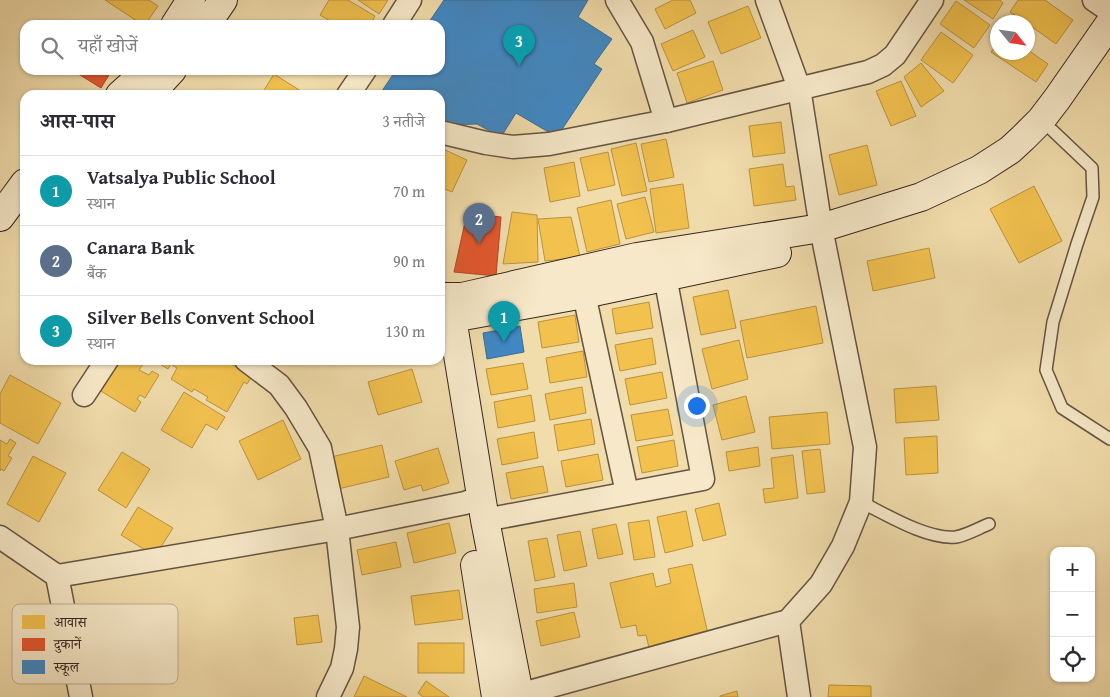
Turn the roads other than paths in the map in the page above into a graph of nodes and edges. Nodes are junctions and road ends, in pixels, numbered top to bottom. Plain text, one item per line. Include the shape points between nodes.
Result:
1 (191, 0) edge
2 (223, 0) edge
3 (410, 0) edge
4 (617, 0) edge
5 (767, 0) edge
6 (932, 0) edge
7 (1094, 0) edge
8 (1110, 10) edge
9 (178, 20) edge
10 (209, 20) edge
11 (397, 20) edge
12 (1110, 23) edge
13 (1110, 53) edge
14 (799, 88) junction
15 (666, 121) junction
16 (1052, 130) junction
17 (445, 133) edge
18 (20, 190) edge
19 (0, 217) edge
20 (823, 235) junction
21 (665, 276) junction
22 (584, 294) junction
23 (446, 307) edge
24 (104, 365) edge
25 (252, 365) edge
26 (443, 365) edge
27 (84, 395) dead end
28 (1110, 439) edge
29 (627, 493) junction
30 (861, 502) junction
31 (477, 507) junction
32 (989, 524) dead end
33 (337, 529) junction
34 (0, 537) edge
35 (57, 576) junction
36 (63, 604) edge
37 (788, 621) junction
38 (78, 684) edge
39 (511, 696) edge
40 (81, 697) edge
41 (328, 697) edge
42 (799, 697) edge

1 - 9 street
2 - 10 street
3 - 11 street
4 - 15 street via 642,42
5 - 14 street
6 - 14 street via 895,56 883,65 868,72
7 - 8 street
12 - 20 street via 1041,120 1010,150 979,170 921,197
13 - 16 street
14 - 15 street
14 - 20 street
15 - 17 street via 549,144 513,147
16 - 20 street via 994,182 936,208 849,239
16 - 28 lane via 1092,168 1093,197 1053,322 1046,370 1062,408
18 - 19 street
20 - 21 street
20 - 23 street via 637,257 462,297
20 - 30 street via 865,447
21 - 22 street
21 - 29 street via 703,479
22 - 23 street
22 - 29 street
23 - 31 street
24 - 27 street
25 - 33 street via 279,386 320,448
26 - 31 street
29 - 31 street
30 - 32 lane via 929,535 944,538
30 - 37 street via 843,546 821,584
31 - 33 street
31 - 39 street
33 - 35 street
33 - 41 street via 348,627 342,668
34 - 35 street
35 - 36 street
37 - 39 street
37 - 42 street
38 - 40 street

